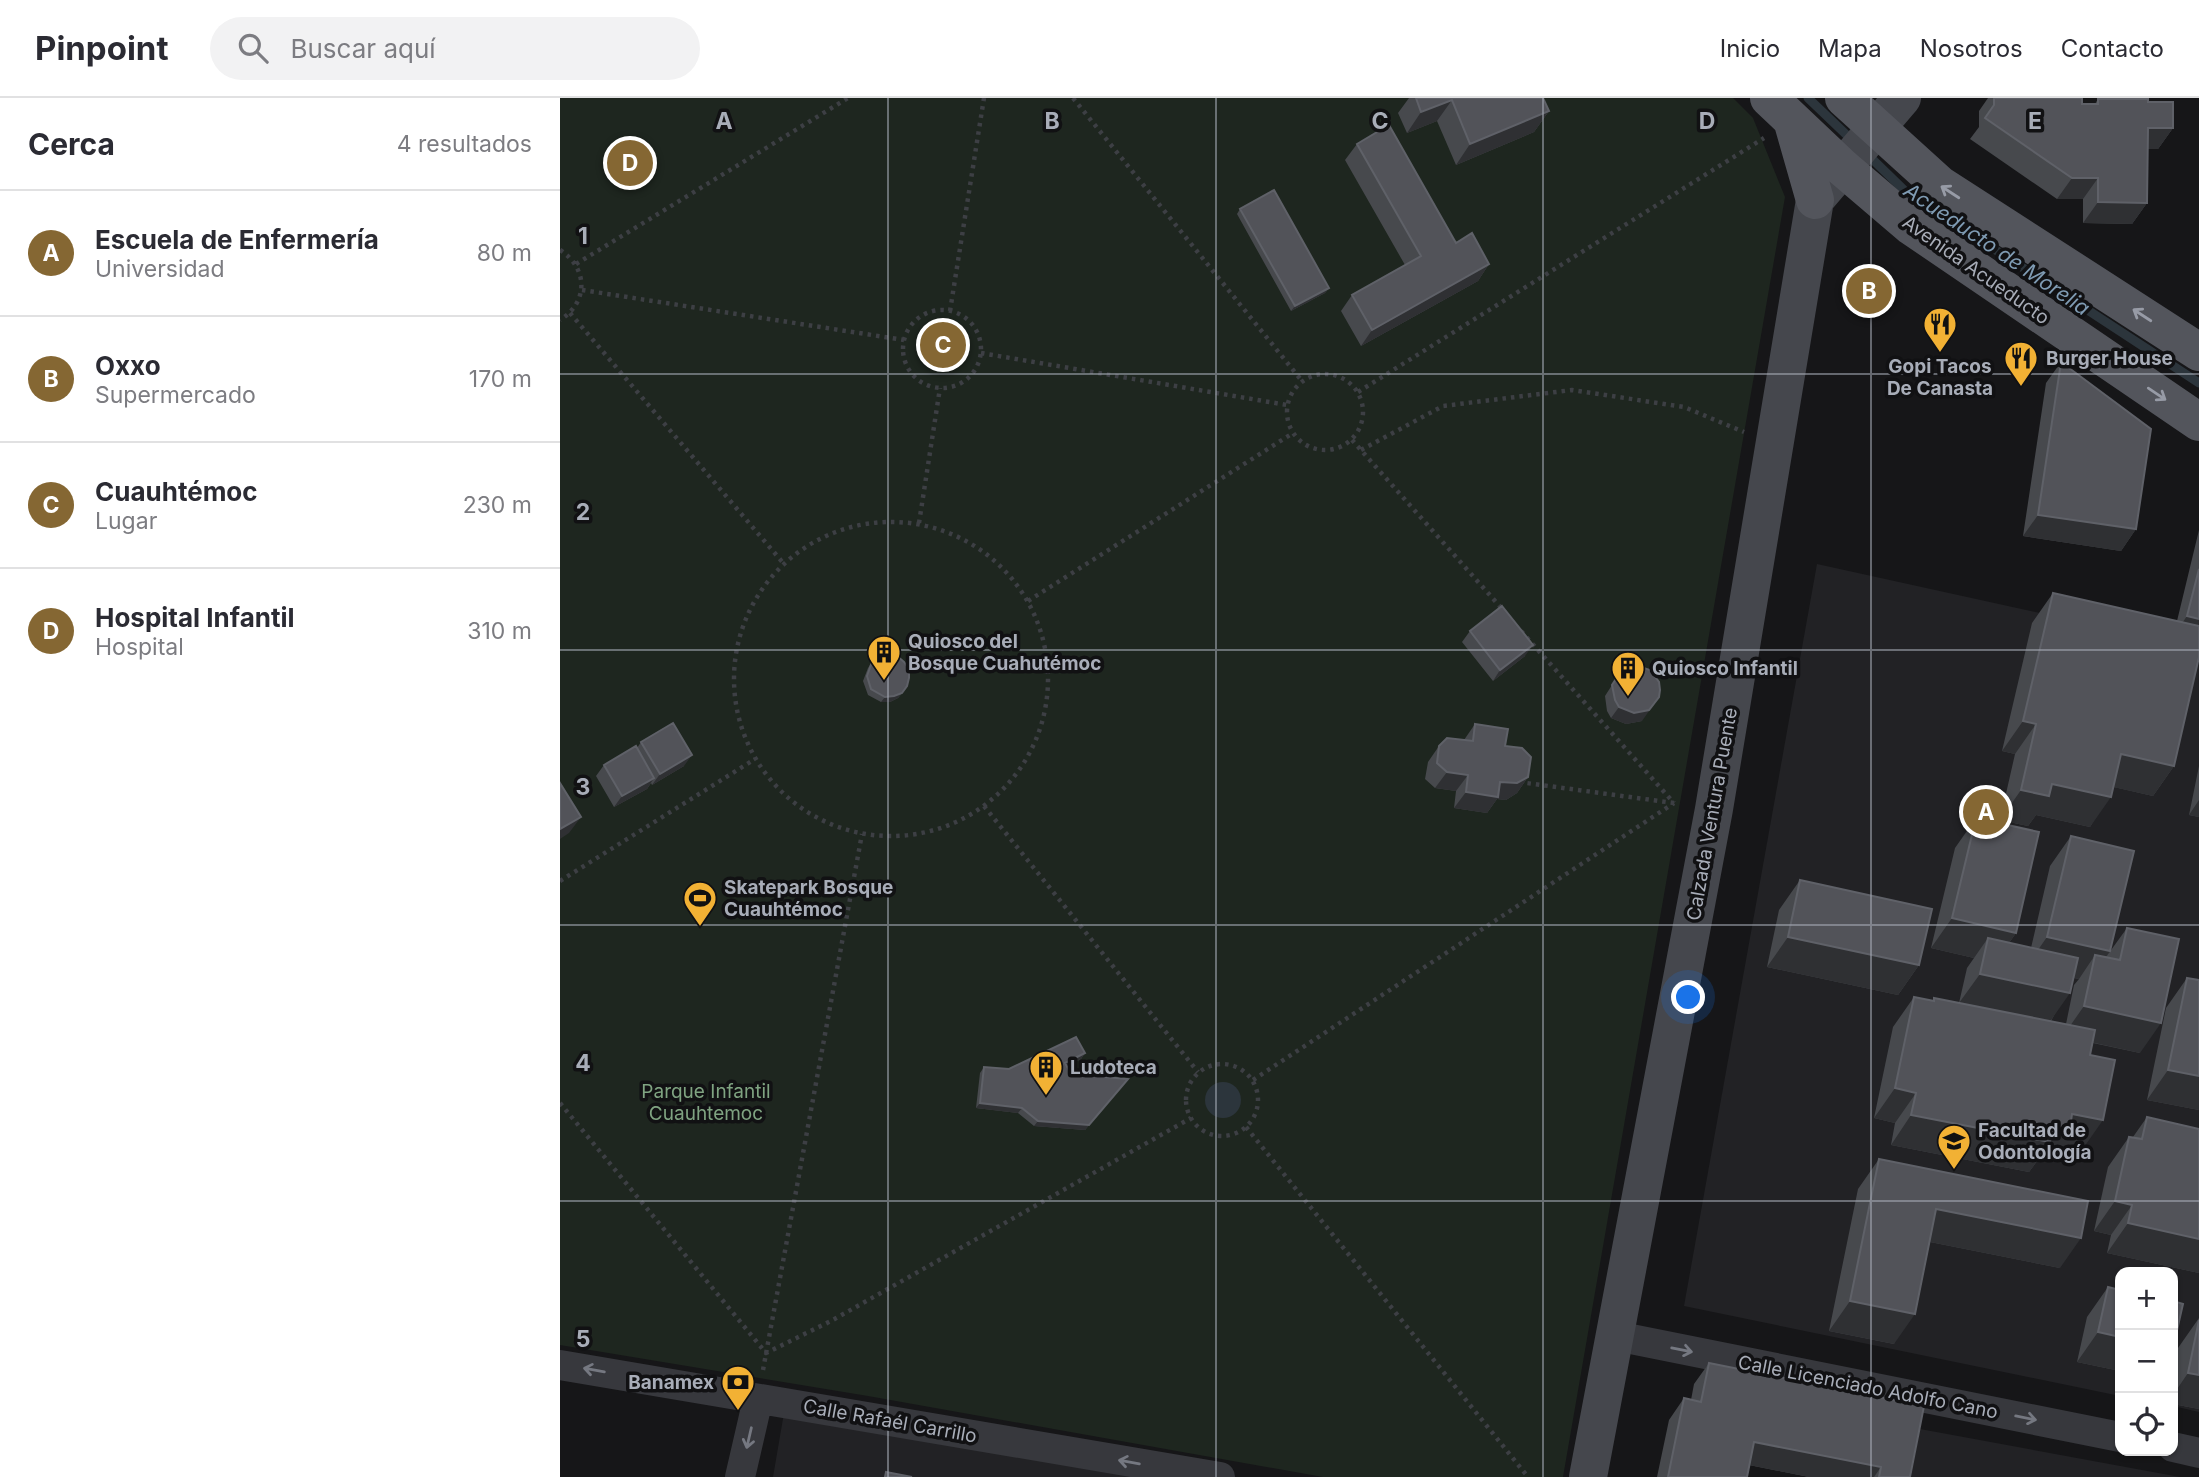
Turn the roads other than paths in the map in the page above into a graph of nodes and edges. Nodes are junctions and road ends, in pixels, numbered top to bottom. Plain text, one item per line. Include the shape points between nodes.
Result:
1 (1844, 98) edge
2 (1902, 98) edge
3 (1781, 109) edge
4 (1876, 128) junction
5 (1843, 168) junction
6 (1815, 200) junction
7 (2199, 352) edge
8 (2199, 422) edge
9 (1616, 1336) junction
10 (560, 1365) edge
11 (758, 1399) junction
12 (2115, 1436) edge
13 (2178, 1448) edge
14 (2199, 1453) edge
15 (740, 1477) edge
16 (1220, 1477) edge
17 (1588, 1477) edge

1 - 4 main road
2 - 4 street
3 - 5 main road, Avenida Acueducto
3 - 6 main road
4 - 5 street
7 -> 4 main road via 1940,185
5 - 6 street
5 -> 8 main road, Avenida Acueducto via 1911,226
6 - 9 street, Calzada Ventura Puente via 1714,809
9 -> 12 street, Calle Licenciado Adolfo Cano
9 - 17 street, Calzada Ventura Puente
11 -> 10 street, Calle Rafaél Carrillo
11 -> 15 street
16 -> 11 street, Calle Rafaél Carrillo
13 - 14 street

